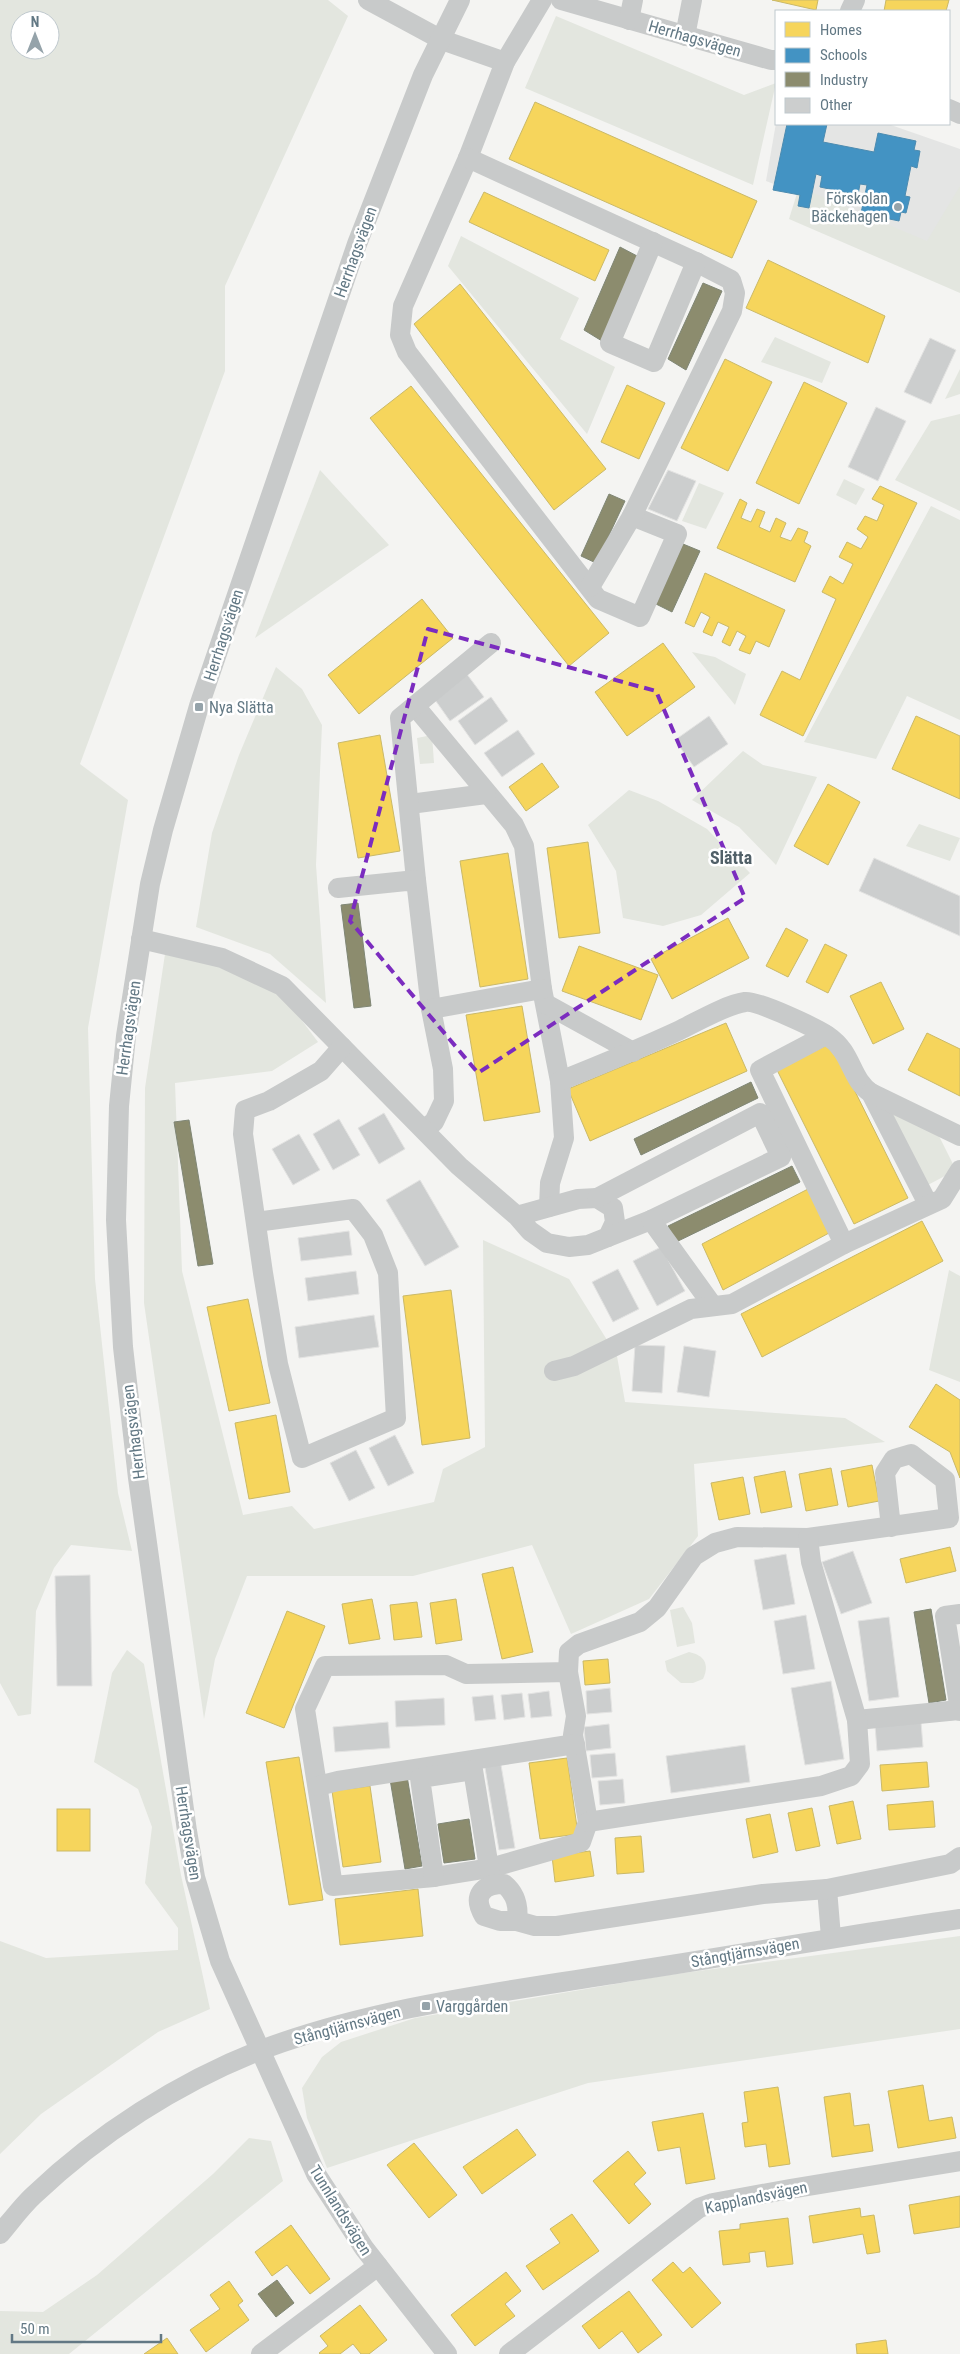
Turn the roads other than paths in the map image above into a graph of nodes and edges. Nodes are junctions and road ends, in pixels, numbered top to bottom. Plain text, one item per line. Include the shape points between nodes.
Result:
1 (368, 0) edge
2 (460, 0) edge
3 (542, 0) edge
4 (561, 0) edge
5 (633, 0) edge
6 (692, 0) edge
7 (629, 20) junction
8 (685, 36) junction
9 (442, 40) junction
10 (774, 60) edge
11 (506, 62) junction
12 (468, 158) junction
13 (653, 242) junction
14 (696, 262) junction
15 (632, 516) junction
16 (594, 593) junction
17 (491, 642) dead end
18 (415, 706) junction
19 (486, 794) junction
20 (410, 804) junction
21 (416, 880) junction
22 (338, 888) dead end
23 (141, 939) junction
24 (544, 997) junction
25 (431, 1009) junction
26 (826, 1035) junction
27 (342, 1047) junction
28 (632, 1052) junction
29 (560, 1081) junction
30 (871, 1093) junction
31 (424, 1129) junction
32 (960, 1136) edge
33 (960, 1170) edge
34 (597, 1198) junction
35 (928, 1204) junction
36 (549, 1207) junction
37 (517, 1216) junction
38 (651, 1220) junction
39 (256, 1222) junction
40 (608, 1237) junction
41 (844, 1244) junction
42 (713, 1306) junction
43 (554, 1371) dead end
44 (891, 1527) dead end
45 (808, 1538) junction
46 (960, 1614) edge
47 (568, 1672) junction
48 (960, 1711) edge
49 (857, 1720) junction
50 (575, 1744) junction
51 (318, 1786) junction
52 (588, 1822) junction
53 (960, 1857) edge
54 (491, 1876) junction
55 (434, 1877) junction
56 (827, 1889) junction
57 (960, 1919) edge
58 (508, 1921) junction
59 (831, 1937) junction
60 (260, 2051) junction
61 (960, 2161) edge
62 (0, 2234) edge
63 (378, 2266) junction
64 (261, 2354) edge
65 (447, 2354) edge
66 (510, 2354) edge

1 - 9 street
2 - 9 street, Herrhagsvägen
3 - 11 street
4 - 7 street, Herrhagsvägen
5 - 7 street
6 - 8 street
7 - 8 street, Herrhagsvägen
8 - 10 street, Herrhagsvägen
9 - 11 street
9 - 23 street, Herrhagsvägen via 423,75 357,244 244,571 199,706 163,830
11 - 12 street
12 - 13 street
12 - 16 street via 403,306 400,335 407,352
13 - 14 street
13 - 14 street via 610,343 654,362
14 - 15 street via 731,280 735,293 732,311
15 - 16 street
15 - 16 street via 678,534 640,617
17 - 18 street
18 - 19 street
18 - 20 street via 400,718
19 - 20 street
19 - 24 street via 514,825 524,846
20 - 21 street
21 - 22 street
21 - 25 street
23 - 27 street via 222,958 282,986
23 - 60 street, Herrhagsvägen via 119,1106 116,1220 123,1347 138,1478 195,1877 220,1961
24 - 25 street
24 - 28 street
24 - 29 street
25 - 31 street via 443,1069 444,1101 434,1122
26 - 28 street via 763,1006 746,1002
26 - 30 street via 842,1046 863,1087
26 - 41 street via 760,1070
27 - 31 street
27 - 39 street via 321,1071 246,1110 244,1134
28 - 29 street
29 - 36 street via 564,1138 550,1183
30 - 32 street
30 - 35 street
31 - 37 street via 459,1166
33 - 35 street via 942,1198
34 - 36 street via 578,1199
34 - 38 street via 760,1113 781,1158
34 - 40 street via 612,1208 615,1215 613,1230
35 - 41 street
36 - 37 street
37 - 40 street via 547,1243 569,1247 588,1245
38 - 40 street
38 - 42 street
39 - 39 street via 278,1364 302,1458 396,1418 388,1273 373,1235 353,1209
41 - 42 street via 732,1304
42 - 43 street via 692,1309 574,1366
44 - 45 street
45 - 47 street via 737,1537 714,1543 694,1556 658,1608 640,1622 579,1644 569,1652
45 - 49 street via 811,1562
46 - 48 street via 946,1616
47 - 50 street via 576,1716
47 - 51 street via 466,1674 446,1665 325,1666 305,1709
48 - 49 street
49 - 52 street via 860,1764 851,1776 821,1786
50 - 51 street
50 - 52 street
51 - 55 street via 333,1886
52 - 54 street via 581,1842
53 - 56 street via 950,1864
54 - 55 street
54 - 55 street via 473,1770 420,1778
54 - 58 street via 513,1891 517,1902
54 - 58 street via 479,1897 479,1907 484,1916
56 - 58 street via 763,1894 557,1926
56 - 59 street
57 - 59 street, Stångtjärnsvägen
59 - 60 street, Stångtjärnsvägen via 424,2006 353,2022
60 - 62 street, Stångtjärnsvägen via 165,2098 113,2130 33,2196
60 - 63 street, Tunnlandsvägen via 323,2187
61 - 66 street, Kapplandsvägen via 732,2199 699,2208
63 - 64 street
63 - 65 street, Tunnlandsvägen

